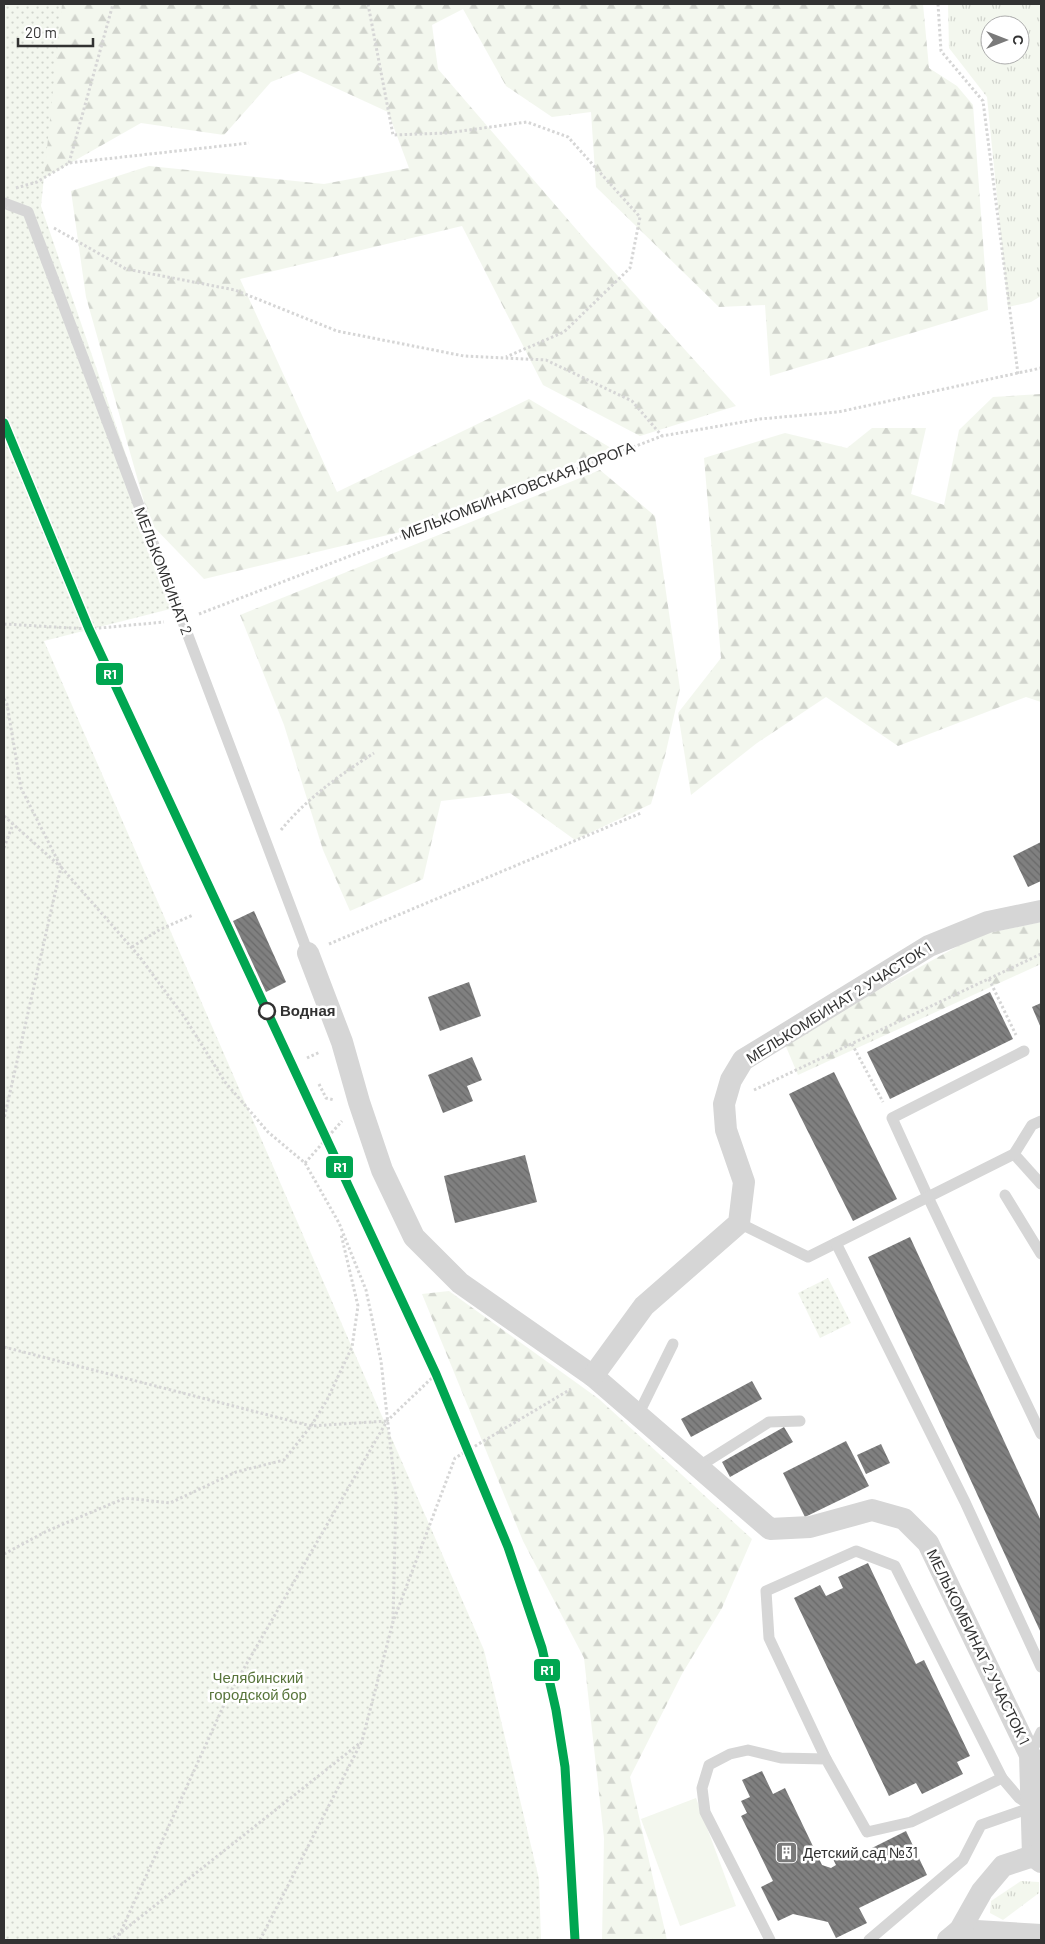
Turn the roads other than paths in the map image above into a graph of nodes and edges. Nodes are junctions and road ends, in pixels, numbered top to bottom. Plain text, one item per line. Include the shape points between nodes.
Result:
1 (4, 203) edge
2 (1041, 910) edge
3 (308, 954) joint
4 (1024, 1051) road end
5 (1041, 1121) edge
6 (1014, 1154) junction
7 (1041, 1184) edge
8 (1005, 1195) dead end
9 (928, 1197) junction
10 (739, 1224) junction
11 (836, 1243) junction
12 (1041, 1254) edge
13 (673, 1344) dead end
14 (593, 1376) junction
15 (638, 1415) junction
16 (800, 1421) dead end
17 (1041, 1434) edge
18 (698, 1467) junction
19 (1041, 1667) edge
20 (1041, 1732) edge
21 (1030, 1756) junction
22 (826, 1759) junction
23 (1002, 1778) junction
24 (1033, 1807) junction
25 (1037, 1859) edge
26 (954, 1935) edge
27 (1041, 1937) edge
28 (770, 1940) edge
29 (869, 1940) edge

1 - 3 lane, МЕЛЬКОМБИНАТ 2 via 28,212
2 - 10 street, МЕЛЬКОМБИНАТ 2 УЧАСТОК 1 via 988,922 929,946 743,1060 731,1080 724,1104 726,1130 744,1182
3 - 14 street, МЕЛЬКОМБИНАТ 2 УЧАСТОК 1 via 342,1042 382,1170 414,1237 460,1283
4 - 9 lane via 892,1118
5 - 6 lane via 1032,1125
6 - 7 lane
6 - 9 lane
8 - 12 lane
9 - 11 lane
9 - 17 lane
10 - 11 lane via 808,1256
10 - 14 street via 644,1306
11 - 19 lane via 965,1502
13 - 15 lane
14 - 15 street, МЕЛЬКОМБИНАТ 2 УЧАСТОК 1
15 - 18 street, МЕЛЬКОМБИНАТ 2 УЧАСТОК 1
16 - 18 lane via 769,1422
18 - 21 street, МЕЛЬКОМБИНАТ 2 УЧАСТОК 1 via 770,1529 810,1527 872,1510 904,1519 928,1543
20 - 21 lane
21 - 24 street, МЕЛЬКОМБИНАТ 2 УЧАСТОК 1
22 - 23 lane via 867,1832 911,1822
22 - 23 lane via 769,1638 766,1591 856,1551 895,1566
22 - 28 lane via 781,1758 748,1750 730,1754 708,1765 702,1788 705,1812
23 - 24 lane via 1019,1798
24 - 25 street, МЕЛЬКОМБИНАТ 2 УЧАСТОК 1
24 - 29 lane via 981,1825 963,1860
25 - 26 street via 1003,1866 982,1891
26 - 27 street

